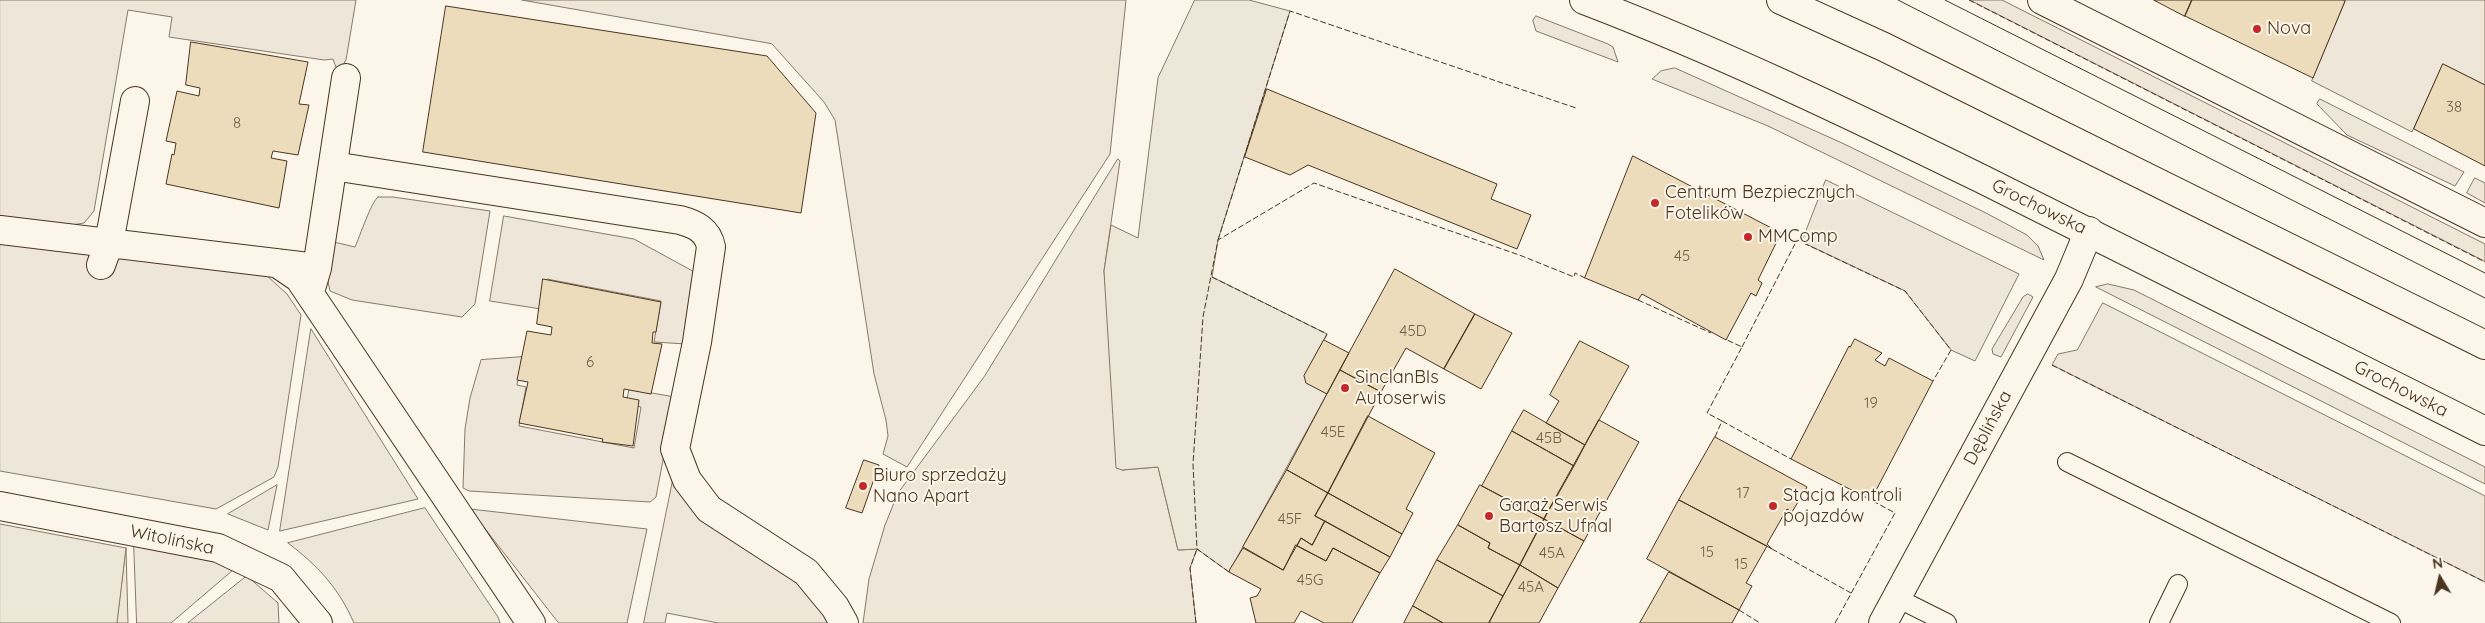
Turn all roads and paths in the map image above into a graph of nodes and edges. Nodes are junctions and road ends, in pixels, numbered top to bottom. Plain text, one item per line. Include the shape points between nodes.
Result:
1 (1584, 0) edge
2 (1781, 0) edge
3 (2042, 0) edge
4 (346, 78) dead end
5 (135, 101) dead end
6 (333, 166) junction
7 (2485, 223) edge
8 (0, 230) edge
9 (2089, 232) junction
10 (105, 254) junction
11 (277, 263) junction
12 (317, 268) junction
13 (309, 294) junction
14 (2485, 345) edge
15 (2485, 431) edge
16 (2067, 462) dead end
17 (0, 506) edge
18 (2178, 584) dead end
19 (1897, 598) junction
20 (318, 623) edge
21 (531, 623) edge
22 (844, 623) edge
23 (1882, 623) edge
24 (1947, 623) edge
25 (2159, 623) edge
26 (2390, 623) edge

1 - 9 street, Grochowska via 1652,26 1806,94
2 - 14 street via 1884,47
3 - 7 street
4 - 6 street
5 - 10 street
6 - 12 street
6 - 22 street via 680,220 693,223 706,233 711,247 697,342 675,449 687,480 709,509 806,572
8 - 10 street
9 - 15 street, Grochowska
9 - 19 street, Dęblińska via 2069,279
10 - 11 street
11 - 12 street
11 - 13 street via 299,278
12 - 13 street
13 - 21 street
16 - 26 lane
17 - 20 street, Witolińska via 218,548 281,578
18 - 25 lane
19 - 23 street, Dęblińska
19 - 24 lane

